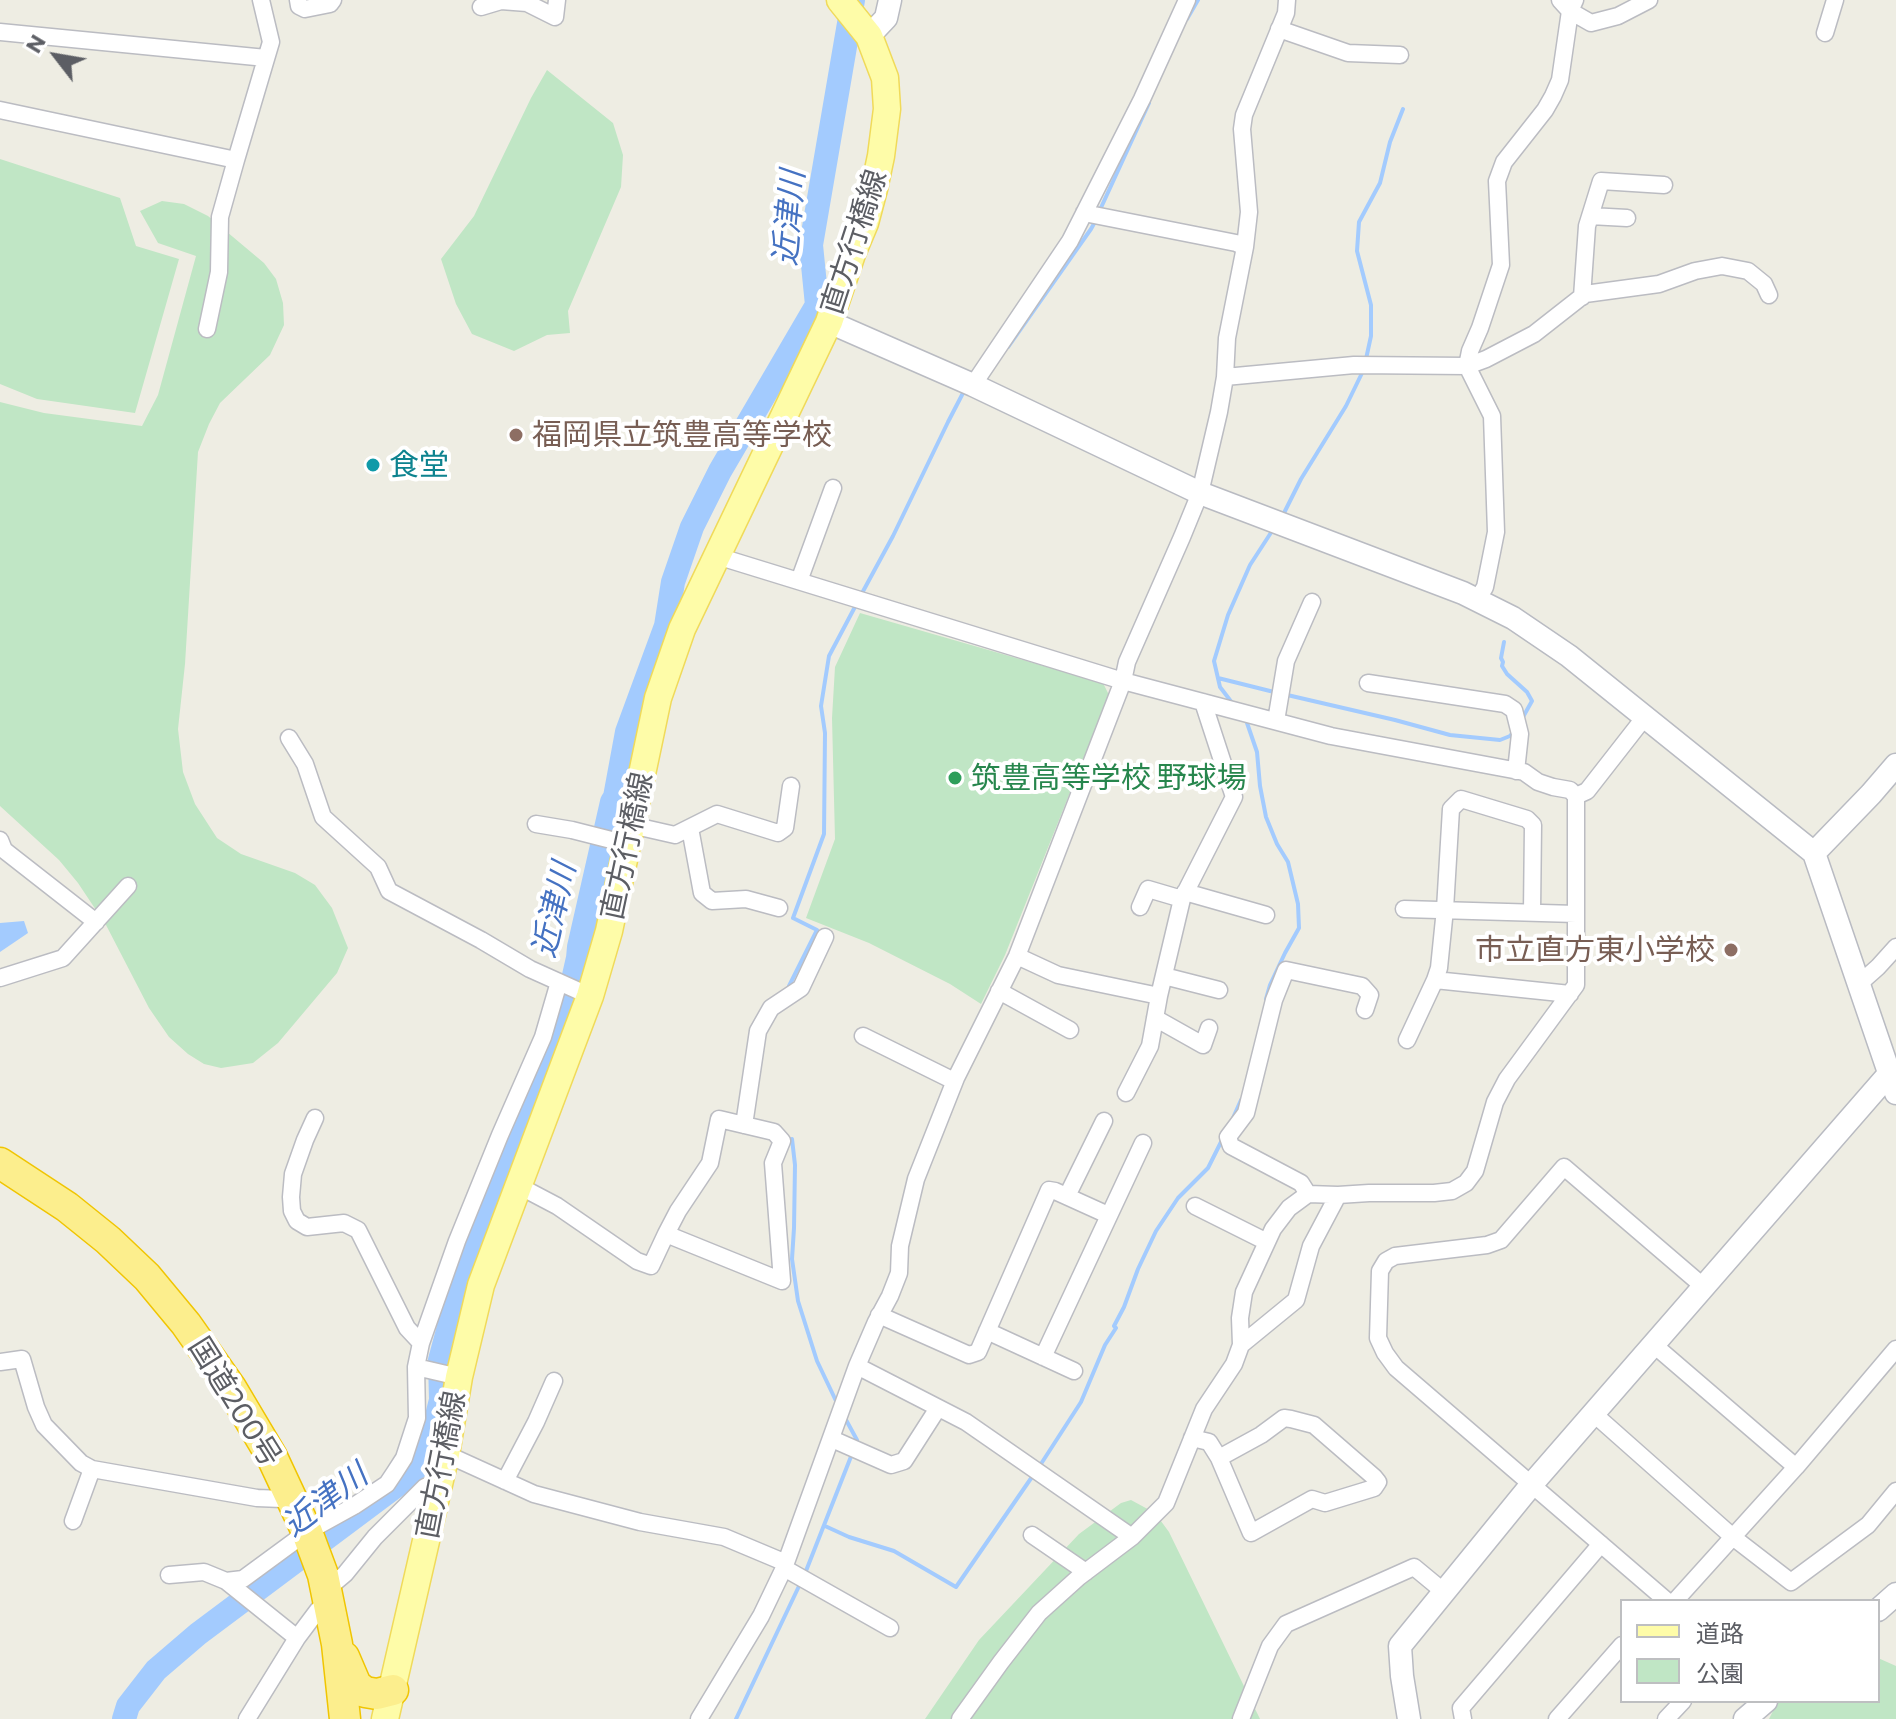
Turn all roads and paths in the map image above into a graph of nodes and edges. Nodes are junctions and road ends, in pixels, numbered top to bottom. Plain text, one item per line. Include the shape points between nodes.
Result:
1 (261, 0) edge
2 (298, 0) edge
3 (333, 0) edge
4 (557, 0) edge
5 (840, 0) edge
6 (890, 0) edge
7 (1187, 0) edge
8 (1287, 0) edge
9 (1649, 0) edge
10 (1835, 0) edge
11 (1568, 4) edge
12 (481, 7) dead end
13 (1279, 29) junction
14 (0, 32) edge
15 (1825, 33) dead end
16 (869, 36) junction
17 (1400, 55) dead end
18 (266, 58) junction
19 (0, 110) edge
20 (236, 160) junction
21 (1664, 185) dead end
22 (1084, 213) junction
23 (1590, 216) junction
24 (1627, 218) dead end
25 (1245, 247) junction
26 (1769, 295) dead end
27 (1582, 297) junction
28 (829, 322) junction
29 (207, 329) dead end
30 (1467, 366) junction
31 (1225, 377) junction
32 (973, 385) junction
33 (833, 488) dead end
34 (1200, 493) junction
35 (717, 556) junction
36 (799, 581) junction
37 (1477, 600) junction
38 (1312, 602) dead end
39 (1123, 681) junction
40 (1368, 683) dead end
41 (1203, 702) junction
42 (1644, 718) junction
43 (1276, 721) junction
44 (289, 738) dead end
45 (1896, 765) edge
46 (1516, 771) junction
47 (791, 786) dead end
48 (1576, 796) junction
49 (536, 824) dead end
50 (690, 828) junction
51 (628, 837) junction
52 (1, 846) edge
53 (1814, 853) junction
54 (128, 886) dead end
55 (1183, 896) junction
56 (1140, 907) dead end
57 (779, 908) dead end
58 (1404, 909) dead end
59 (1445, 909) junction
60 (1532, 912) junction
61 (1576, 914) junction
62 (1266, 915) dead end
63 (96, 922) junction
64 (825, 937) dead end
65 (1896, 947) edge
66 (1017, 956) junction
67 (1164, 976) junction
68 (0, 978) edge
69 (1435, 980) junction
70 (560, 982) junction
71 (1860, 983) junction
72 (1219, 990) dead end
73 (999, 991) junction
74 (1570, 994) junction
75 (589, 996) junction
76 (1159, 996) junction
77 (1365, 1010) dead end
78 (1155, 1018) junction
79 (1209, 1028) dead end
80 (1070, 1030) dead end
81 (863, 1036) dead end
82 (1407, 1040) dead end
83 (954, 1081) junction
84 (1893, 1083) edge
85 (1126, 1093) dead end
86 (315, 1118) dead end
87 (1104, 1121) dead end
88 (744, 1125) junction
89 (1143, 1143) dead end
90 (0, 1163) edge
91 (519, 1186) junction
92 (1308, 1194) junction
93 (1338, 1195) junction
94 (1067, 1196) junction
95 (1195, 1206) dead end
96 (1108, 1215) junction
97 (666, 1234) junction
98 (1267, 1242) junction
99 (1704, 1287) junction
100 (879, 1315) junction
101 (987, 1331) junction
102 (421, 1343) junction
103 (1241, 1345) junction
104 (1654, 1345) junction
105 (1896, 1349) edge
106 (1043, 1357) junction
107 (0, 1362) edge
108 (857, 1366) junction
109 (418, 1368) junction
110 (1074, 1371) dead end
111 (455, 1376) junction
112 (554, 1381) dead end
113 (938, 1408) junction
114 (1594, 1414) junction
115 (1192, 1438) junction
116 (832, 1439) junction
117 (446, 1454) junction
118 (1219, 1458) junction
119 (1796, 1467) junction
120 (92, 1469) junction
121 (440, 1480) junction
122 (505, 1481) junction
123 (1532, 1484) junction
124 (1896, 1491) edge
125 (289, 1493) junction
126 (73, 1521) dead end
127 (307, 1532) junction
128 (1032, 1535) dead end
129 (1132, 1537) junction
130 (1734, 1538) junction
131 (1601, 1544) junction
132 (785, 1566) junction
133 (1086, 1572) junction
134 (169, 1575) dead end
135 (231, 1585) junction
136 (326, 1590) junction
137 (1443, 1591) junction
138 (1896, 1594) edge
139 (1665, 1599) edge
140 (1667, 1599) edge
141 (1880, 1608) edge
142 (890, 1628) dead end
143 (297, 1638) junction
144 (337, 1644) junction
145 (1620, 1647) edge
146 (393, 1690) junction
147 (1681, 1703) edge
148 (1764, 1703) edge
149 (247, 1719) edge
150 (345, 1719) edge
151 (385, 1719) edge
152 (699, 1719) edge
153 (960, 1719) edge
154 (1241, 1719) edge
155 (1409, 1719) edge
156 (1463, 1719) edge
157 (1557, 1719) edge
158 (1666, 1719) edge
159 (1745, 1719) edge

1 - 18 street via 271,42
2 - 3 street via 305,9
4 - 12 street via 555,17 527,3 501,1
5 - 16 main road, 直方行橋線
6 - 16 street via 886,18
7 - 22 street
8 - 13 street
9 - 11 street via 1591,23
10 - 15 street
11 - 30 street via 1560,80 1545,110 1504,162 1497,181 1501,265
13 - 17 street via 1348,53
13 - 25 street via 1244,115 1249,212
14 - 18 street
16 - 28 main road, 直方行橋線 via 885,78 881,156 865,223
18 - 20 street
19 - 20 street
20 - 29 street via 220,217 219,272
21 - 23 street via 1601,181
22 - 25 street
22 - 32 street
23 - 24 street
23 - 27 street
25 - 31 street
26 - 27 street via 1748,271 1722,266
27 - 30 street via 1534,334
28 - 32 street
28 - 35 main road, 直方行橋線
30 - 31 street via 1354,365
30 - 37 street via 1492,416 1496,532 1485,587
31 - 34 street
32 - 34 street
33 - 36 street
34 - 37 street
34 - 39 street
35 - 36 street
35 - 51 main road, 直方行橋線 via 682,629 658,698
36 - 39 street
37 - 42 street via 1569,656
38 - 43 street via 1286,661
39 - 41 street
39 - 66 street
40 - 46 street via 1505,704 1514,710 1520,734
41 - 43 street
41 - 55 street via 1234,797
42 - 48 street via 1587,791
42 - 53 street
43 - 46 street
44 - 70 street via 305,764 323,817 378,867 389,891
45 - 53 street
46 - 48 street
47 - 50 street via 785,828 778,833 717,814
48 - 61 street
49 - 51 street
50 - 51 street via 675,835
50 - 57 street via 702,893 712,901 746,899
51 - 75 main road, 直方行橋線
52 - 63 street
53 - 71 street
54 - 63 street
55 - 56 street via 1148,889
55 - 62 street
55 - 67 street
58 - 59 street
59 - 60 street
59 - 60 street via 1451,809 1461,799 1533,825
59 - 69 street
60 - 61 street
61 - 74 street via 1576,985
63 - 68 street via 63,958
64 - 88 street via 801,988 771,1008 758,1031
65 - 71 street
66 - 73 street
66 - 76 street via 1058,975
67 - 72 street
67 - 76 street
69 - 74 street
69 - 82 street
70 - 75 street
70 - 102 street
71 - 84 street
73 - 80 street
73 - 83 street
74 - 93 street via 1507,1079 1466,1183 1434,1193
75 - 91 main road, 直方行橋線
76 - 78 street
77 - 92 street via 1370,995 1362,986 1286,970 1246,1113 1228,1137 1231,1146 1301,1183
78 - 79 street via 1203,1045
78 - 85 street via 1150,1046
81 - 83 street
83 - 100 street via 916,1179 899,1273
84 - 99 street
86 - 102 street via 293,1174 292,1211 307,1227 344,1223 358,1230 407,1328
87 - 94 street
88 - 97 street via 719,1119 710,1163
88 - 97 street via 774,1132 782,1141 773,1163 782,1281
89 - 96 street
90 - 125 highway, 国道200号 via 67,1207 147,1277 231,1388
91 - 97 street via 651,1266
91 - 111 main road, 直方行橋線 via 481,1285
92 - 93 street
92 - 98 street via 1289,1208
93 - 103 street via 1311,1246 1296,1300
94 - 96 street
94 - 101 street via 1049,1190
95 - 98 street
96 - 106 street
98 - 103 street via 1244,1292
99 - 104 street
99 - 123 street via 1564,1167 1501,1240 1386,1261 1380,1271 1378,1338 1385,1353
100 - 101 street via 969,1355 978,1352
100 - 108 street
101 - 106 street
102 - 109 street
103 - 115 street
104 - 114 street
104 - 119 street
105 - 119 street
106 - 110 street
107 - 120 street via 22,1359 44,1425
108 - 113 street
108 - 116 street
109 - 111 street
109 - 127 street via 417,1418 404,1458 387,1484
111 - 117 main road, 直方行橋線
112 - 122 street
113 - 116 street via 904,1461 891,1465
113 - 129 street
114 - 123 street
114 - 130 street
115 - 118 street via 1209,1442
115 - 129 street via 1166,1503
116 - 132 street
117 - 121 main road, 直方行橋線
117 - 122 street
118 - 118 street via 1251,1533 1312,1499 1325,1503 1374,1488 1378,1482 1314,1425 1291,1419 1284,1418
119 - 130 street
120 - 125 street via 257,1498 282,1499
120 - 126 street
121 - 136 street via 425,1487
121 - 146 main road, 直方行橋線
122 - 132 street via 534,1494 640,1522 724,1537
123 - 131 street
123 - 137 street
124 - 130 street via 1868,1525 1791,1582
125 - 127 highway, 国道200号
127 - 135 street
127 - 136 highway, 国道200号
128 - 133 street
129 - 133 street
130 - 140 street
131 - 139 street
131 - 156 street via 1461,1708
132 - 142 street
132 - 152 street
133 - 153 street via 1039,1613
134 - 135 street via 204,1572
135 - 143 street
136 - 143 street
136 - 144 highway, 国道200号
137 - 154 street via 1414,1567 1286,1624 1270,1646
137 - 155 street via 1400,1646
138 - 141 street
143 - 149 street
144 - 146 highway via 356,1685 377,1694
144 - 150 highway, 国道200号
145 - 157 street
146 - 151 main road, 直方行橋線
147 - 158 street
148 - 159 street

